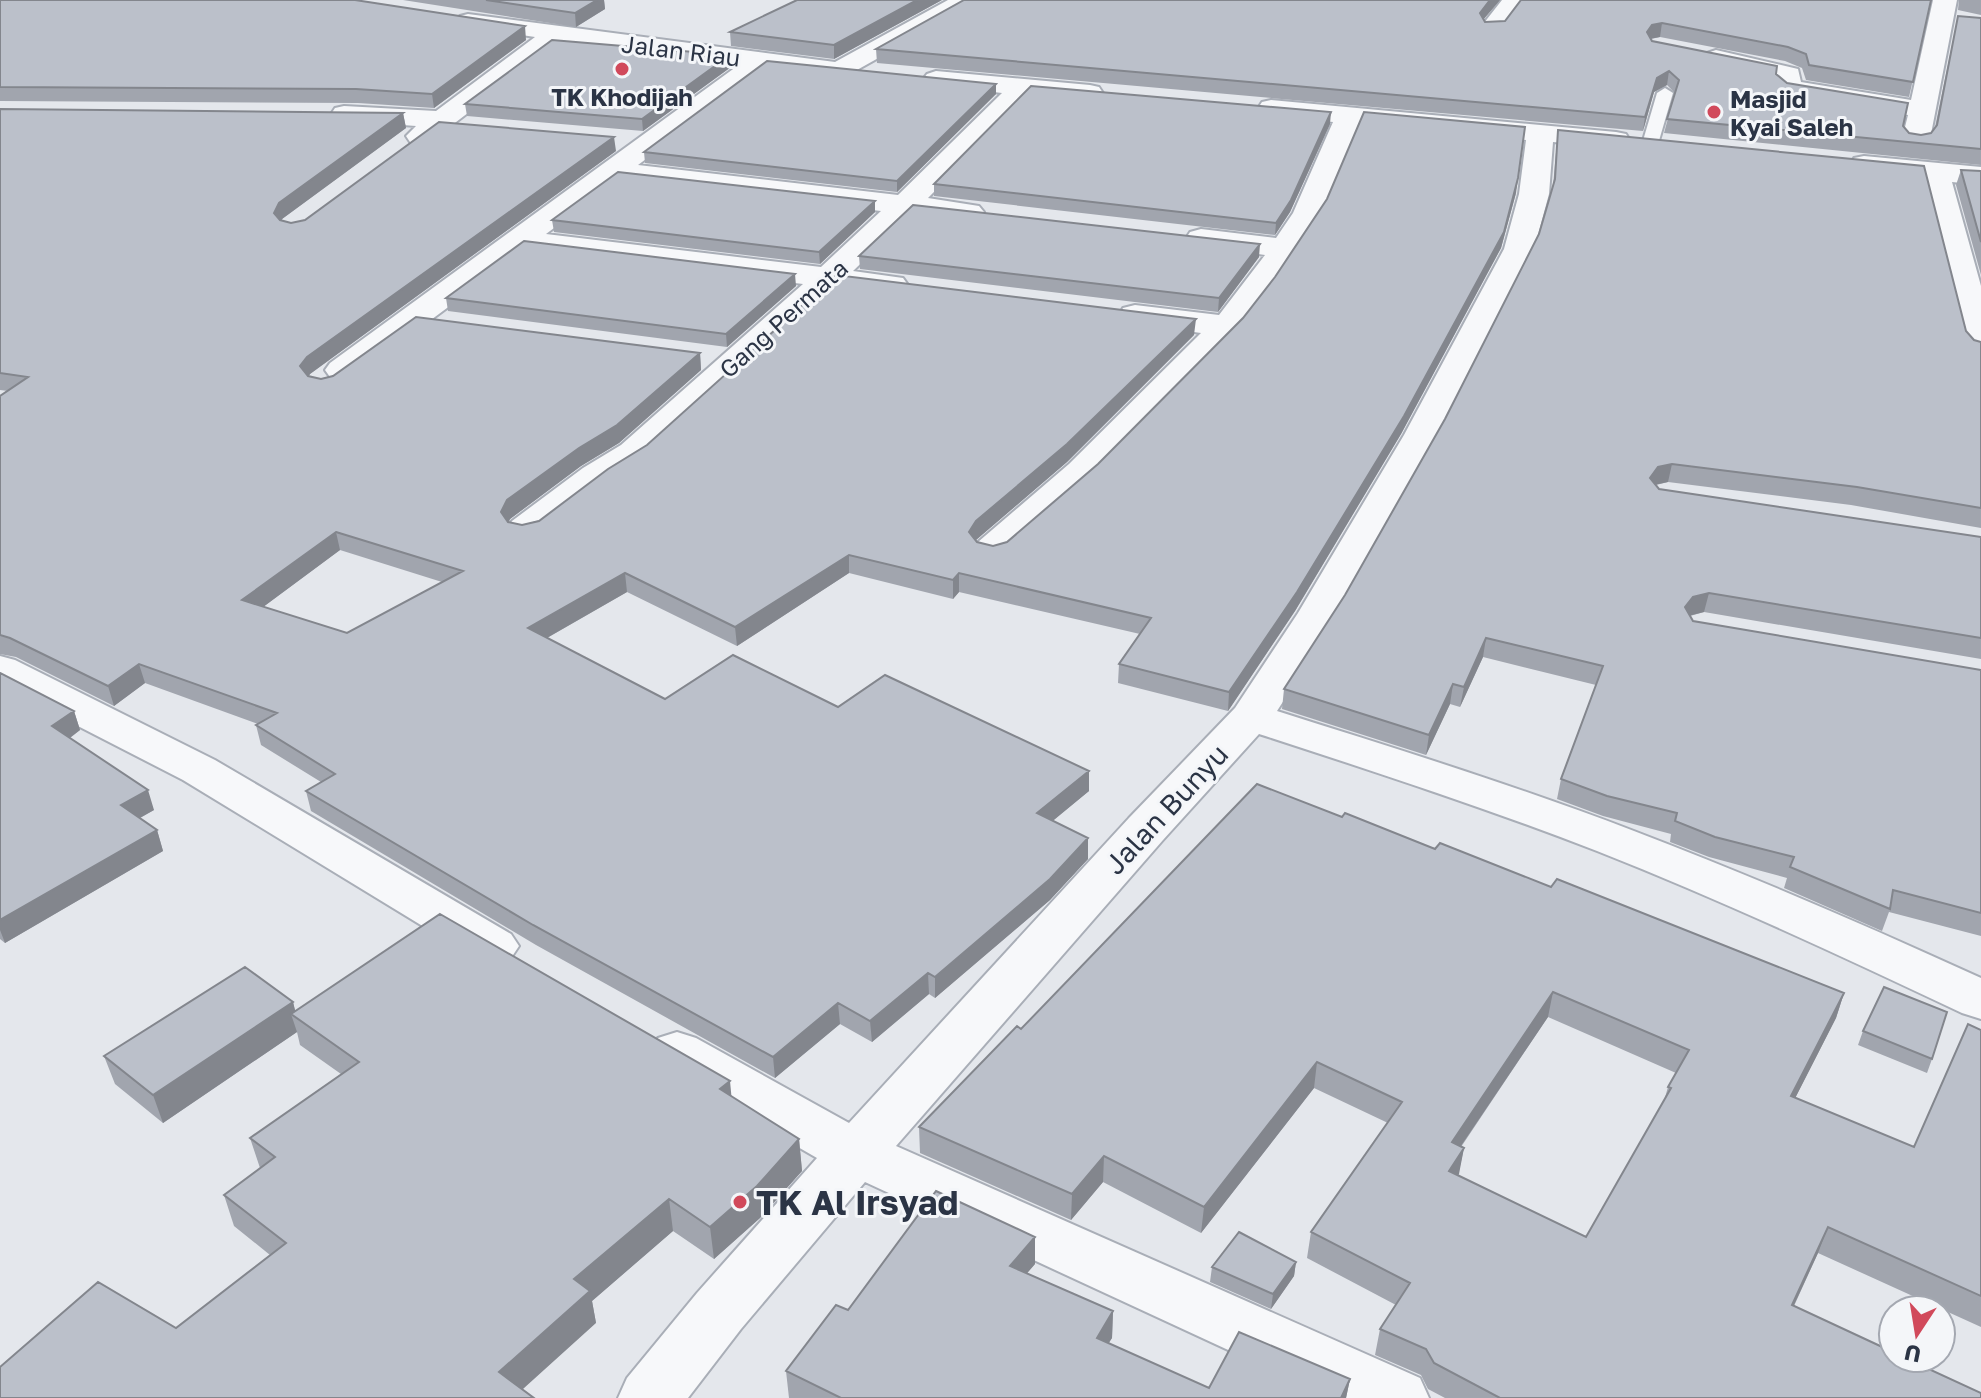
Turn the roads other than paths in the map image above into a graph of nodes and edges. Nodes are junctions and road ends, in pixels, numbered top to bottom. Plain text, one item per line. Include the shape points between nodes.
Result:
1 (965, 0) edge
2 (1514, 0) edge
3 (1943, 9) edge
4 (446, 17) edge
5 (1968, 21) edge
6 (1492, 28) edge
7 (555, 34) junction
8 (1689, 53) edge
9 (762, 60) junction
10 (839, 70) junction
11 (885, 74) edge
12 (915, 77) edge
13 (1022, 87) junction
14 (1665, 93) edge
15 (1116, 95) edge
16 (1241, 105) edge
17 (1922, 110) junction
18 (317, 114) edge
19 (1350, 114) junction
20 (438, 122) junction
21 (481, 128) edge
22 (1540, 133) junction
23 (605, 139) edge
24 (651, 143) junction
25 (1650, 144) junction
26 (1680, 146) edge
27 (400, 151) edge
28 (1835, 161) edge
29 (1923, 170) junction
30 (614, 171) junction
31 (1981, 176) edge
32 (906, 205) junction
33 (998, 215) edge
34 (1168, 234) edge
35 (521, 240) junction
36 (1286, 248) junction
37 (828, 278) junction
38 (920, 289) edge
39 (1105, 311) edge
40 (412, 319) junction
41 (459, 325) edge
42 (1227, 326) junction
43 (1981, 347) edge
44 (690, 355) edge
45 (736, 361) junction
46 (324, 383) edge
47 (526, 529) edge
48 (992, 550) edge
49 (0, 669) edge
50 (1251, 717) junction
51 (531, 969) edge
52 (1981, 1000) edge
53 (639, 1030) edge
54 (856, 1153) junction
55 (650, 1398) edge
56 (1397, 1398) edge

1 - 10 street
2 - 6 street
3 - 5 street
3 - 17 street
4 - 7 street, Jalan Riau
7 - 9 street, Jalan Riau
7 - 20 street
8 - 17 street via 1789,74 1788,86 1793,88
9 - 10 street, Jalan Riau
9 - 24 street
10 - 11 street, Jalan Riau
12 - 13 street
13 - 15 street
13 - 32 street, Gang Permata
14 - 25 lane
16 - 19 street
17 - 29 street
18 - 20 street
19 - 22 street
19 - 36 street via 1324,181
20 - 21 street
20 - 27 street
22 - 25 street
22 - 50 street, Jalan Bunyu via 1534,194 1519,249 1422,435 1319,613
23 - 24 street
24 - 30 street
25 - 26 street
28 - 29 street
29 - 31 street
29 - 43 street
30 - 32 street
30 - 35 street
32 - 33 street
32 - 37 street, Gang Permata
34 - 36 street
35 - 37 street
35 - 40 street
36 - 42 street
37 - 38 street
37 - 45 street, Gang Permata
39 - 42 street
40 - 41 street
40 - 46 street
42 - 48 street via 1082,472
44 - 45 street
45 - 47 street, Gang Permata via 634,453
49 - 51 street via 199,770
50 - 52 street via 1562,821 1800,916
50 - 54 street, Jalan Bunyu
53 - 54 street
54 - 55 street, Jalan Bunyu
54 - 56 street

